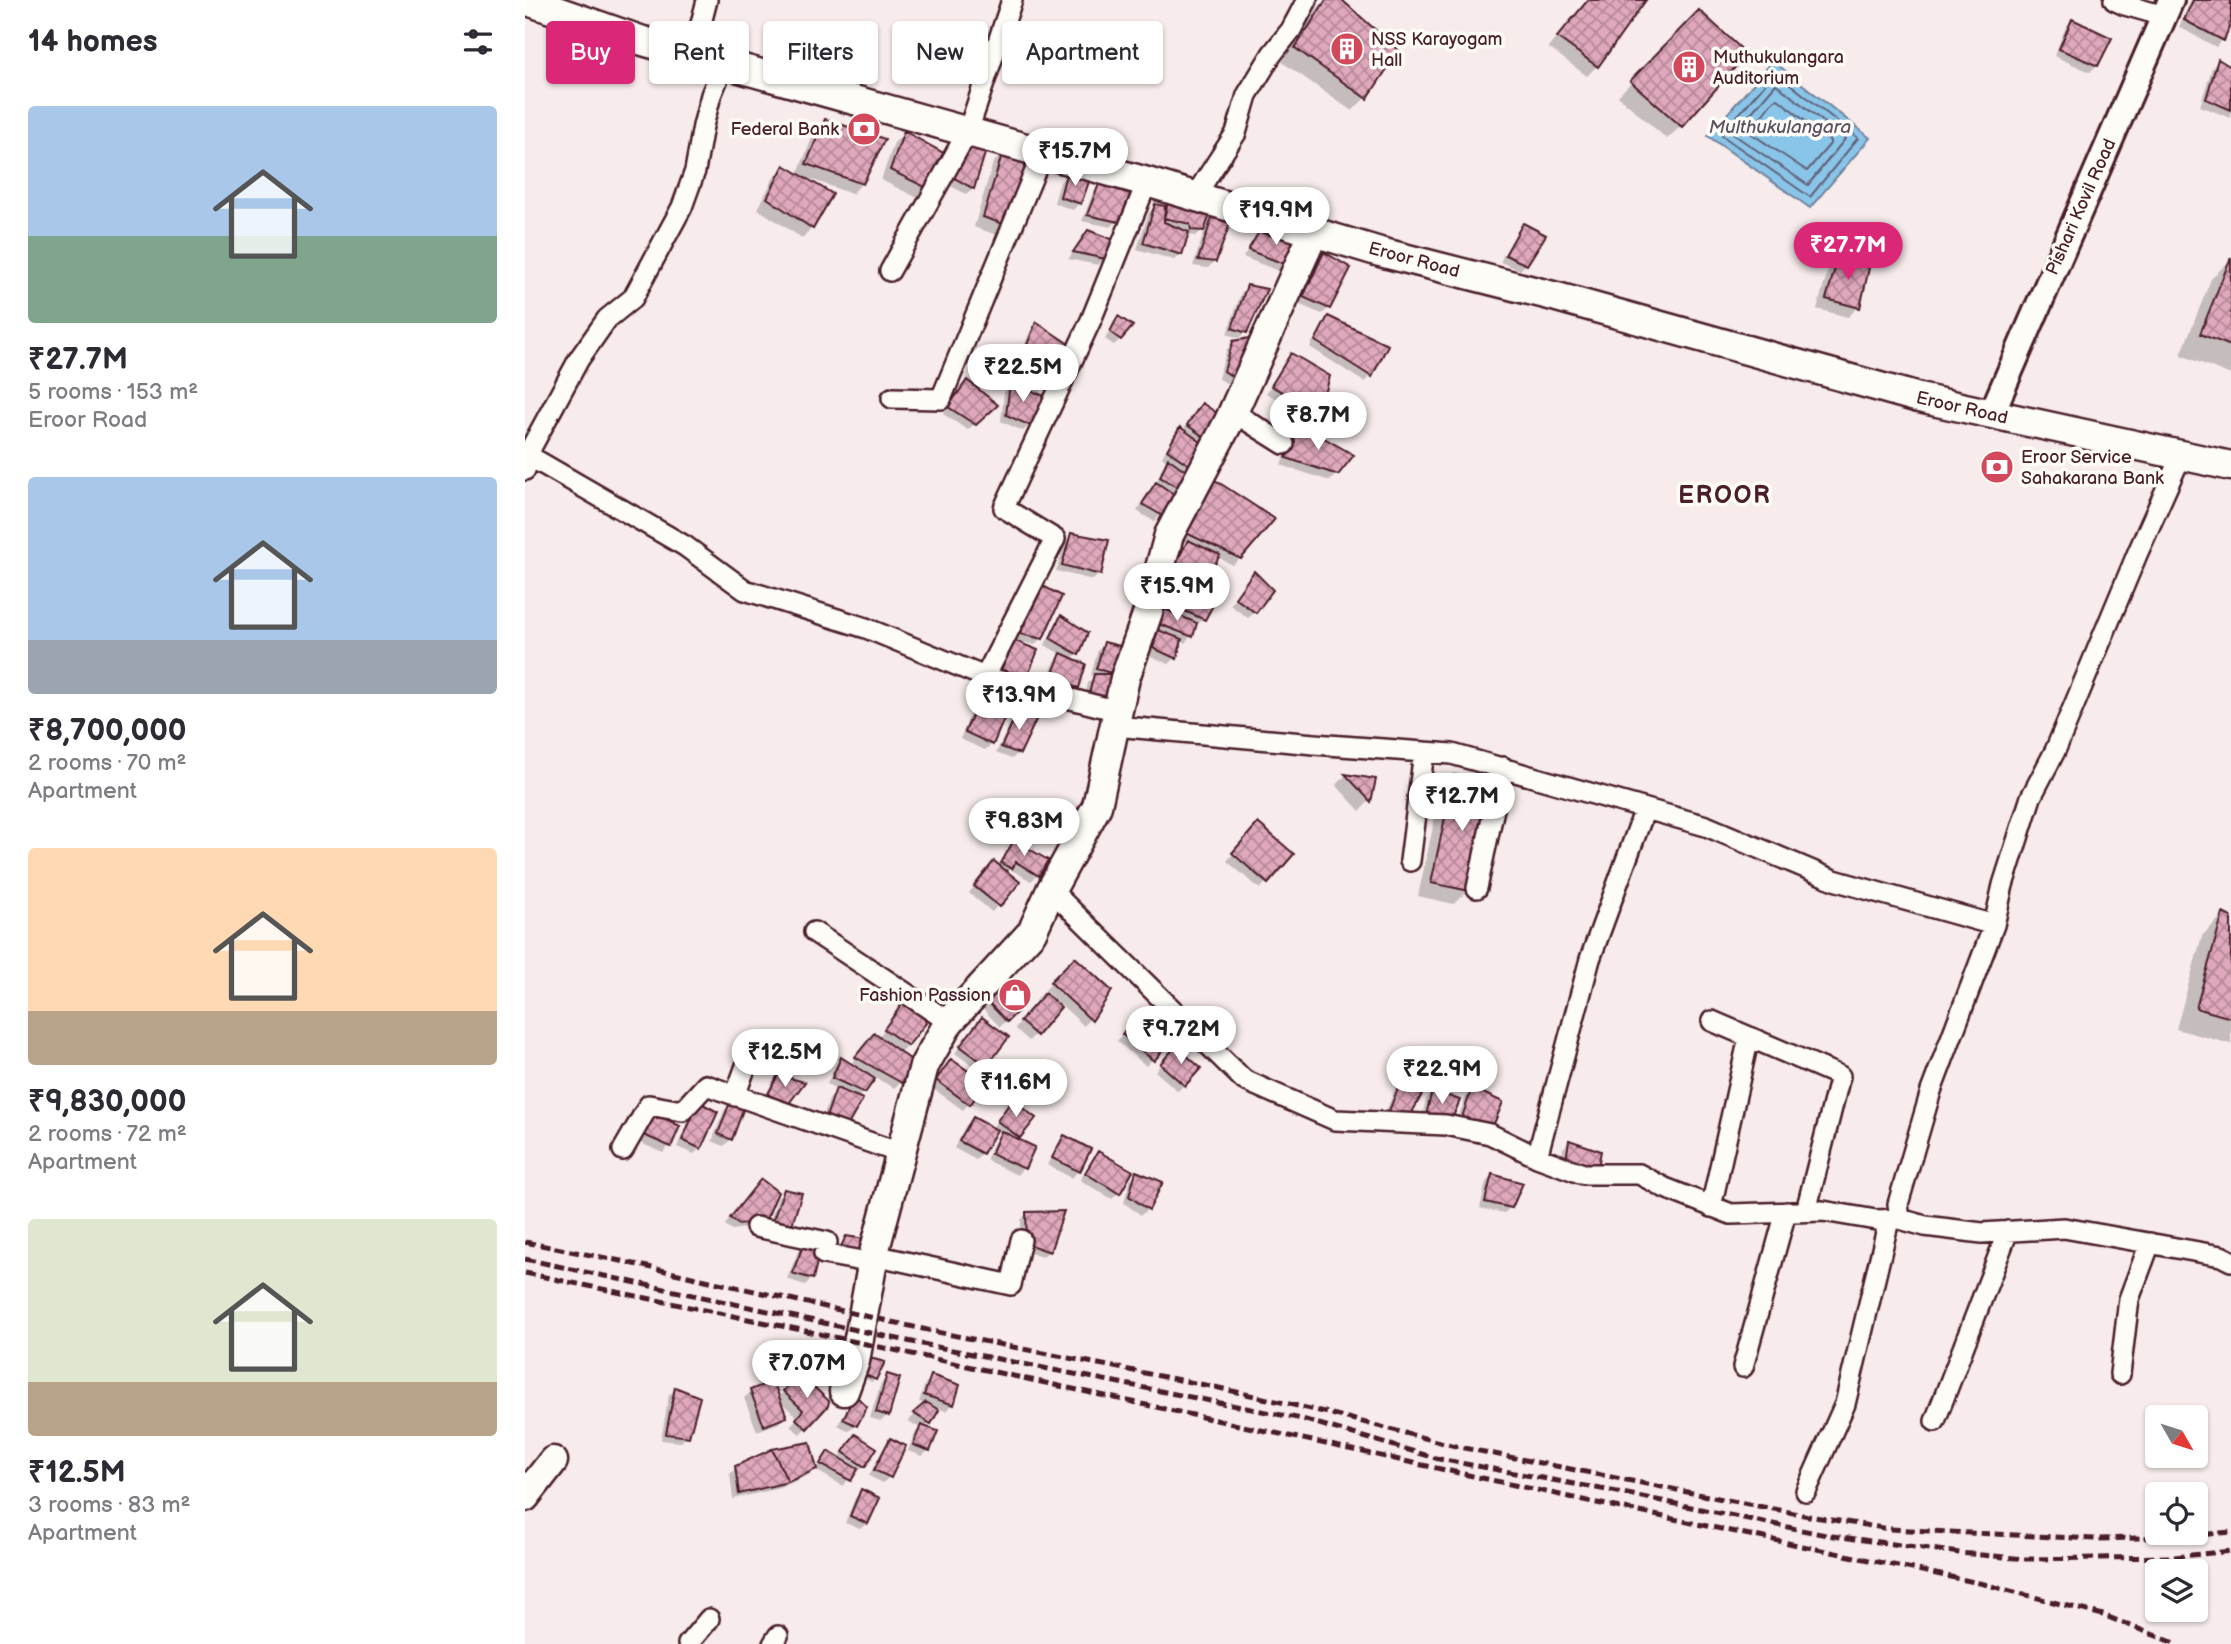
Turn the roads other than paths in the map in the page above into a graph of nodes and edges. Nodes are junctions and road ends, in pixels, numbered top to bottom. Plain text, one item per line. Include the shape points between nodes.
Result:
1 (525, 0) edge
2 (707, 0) edge
3 (1012, 0) edge
4 (1307, 0) edge
5 (2114, 0) edge
6 (2168, 8) edge
7 (702, 21) edge
8 (649, 43) edge
9 (749, 71) edge
10 (716, 84) edge
11 (968, 131) junction
12 (1043, 152) junction
13 (1147, 182) junction
14 (1195, 196) junction
15 (1314, 232) junction
16 (890, 271) dead end
17 (892, 398) dead end
18 (1233, 412) junction
19 (1991, 415) junction
20 (1284, 444) dead end
21 (2181, 456) junction
22 (527, 463) edge
23 (2231, 466) edge
24 (985, 677) junction
25 (1117, 718) junction
26 (1424, 752) junction
27 (1503, 767) junction
28 (1645, 809) junction
29 (1410, 861) dead end
30 (1477, 888) dead end
31 (1051, 890) junction
32 (1994, 925) junction
33 (814, 932) dead end
34 (1712, 1021) dead end
35 (949, 1022) junction
36 (1749, 1037) junction
37 (754, 1044) dead end
38 (735, 1096) junction
39 (622, 1150) dead end
40 (900, 1153) junction
41 (1537, 1157) junction
42 (1711, 1207) junction
43 (1796, 1212) junction
44 (1894, 1220) junction
45 (756, 1227) dead end
46 (2008, 1231) junction
47 (1021, 1240) dead end
48 (2150, 1244) junction
49 (873, 1259) junction
50 (2231, 1261) edge
51 (1743, 1367) dead end
52 (2120, 1374) dead end
53 (844, 1391) dead end
54 (1935, 1421) dead end
55 (552, 1461) dead end
56 (1806, 1491) dead end
57 (525, 1497) edge
58 (709, 1619) dead end
59 (688, 1644) edge

1 - 8 main road, Eroor Road
2 - 7 street
3 - 11 street
4 - 14 street via 1247,95 1236,133
5 - 6 street
6 - 19 street, Pishari Kovil Road
9 - 11 main road, Eroor Road
10 - 22 street via 682,207 633,298 607,319 579,359 544,420
11 - 12 main road, Eroor Road
11 - 16 street
12 - 13 main road, Eroor Road
12 - 17 street via 941,399
13 - 14 main road, Eroor Road
13 - 24 street via 1091,320 1004,508 1055,539
14 - 15 main road, Eroor Road
15 - 18 main road
15 - 19 main road, Eroor Road
18 - 20 street
18 - 25 main road via 1169,535
19 - 21 main road, Eroor Road
21 - 23 main road, Eroor Road
21 - 32 street via 2031,797
22 - 24 street via 685,546 745,590 866,628
24 - 25 street
25 - 26 street
25 - 31 main road via 1097,806
26 - 27 street
26 - 29 street
27 - 28 street
27 - 30 street
28 - 32 street via 1722,832 1834,880
28 - 41 street via 1590,959
31 - 35 main road via 1032,932
31 - 41 street via 1244,1080 1335,1120 1446,1125 1490,1134
32 - 44 street via 1924,1111
33 - 35 street
34 - 36 street
35 - 40 main road via 923,1066
36 - 42 street
36 - 43 street via 1840,1076
37 - 38 street
38 - 39 street via 706,1086 682,1111 649,1105
38 - 40 street
40 - 49 main road
41 - 42 street via 1583,1174 1639,1174
42 - 43 street via 1731,1214
43 - 44 street
43 - 51 street
44 - 46 street via 1982,1233
44 - 56 street via 1846,1404
45 - 49 street via 827,1242 824,1254
46 - 48 street via 2064,1228
46 - 54 street
47 - 49 street via 1011,1285
48 - 50 street
48 - 52 street via 2129,1299
49 - 53 main road via 855,1361
55 - 57 main road
58 - 59 street

